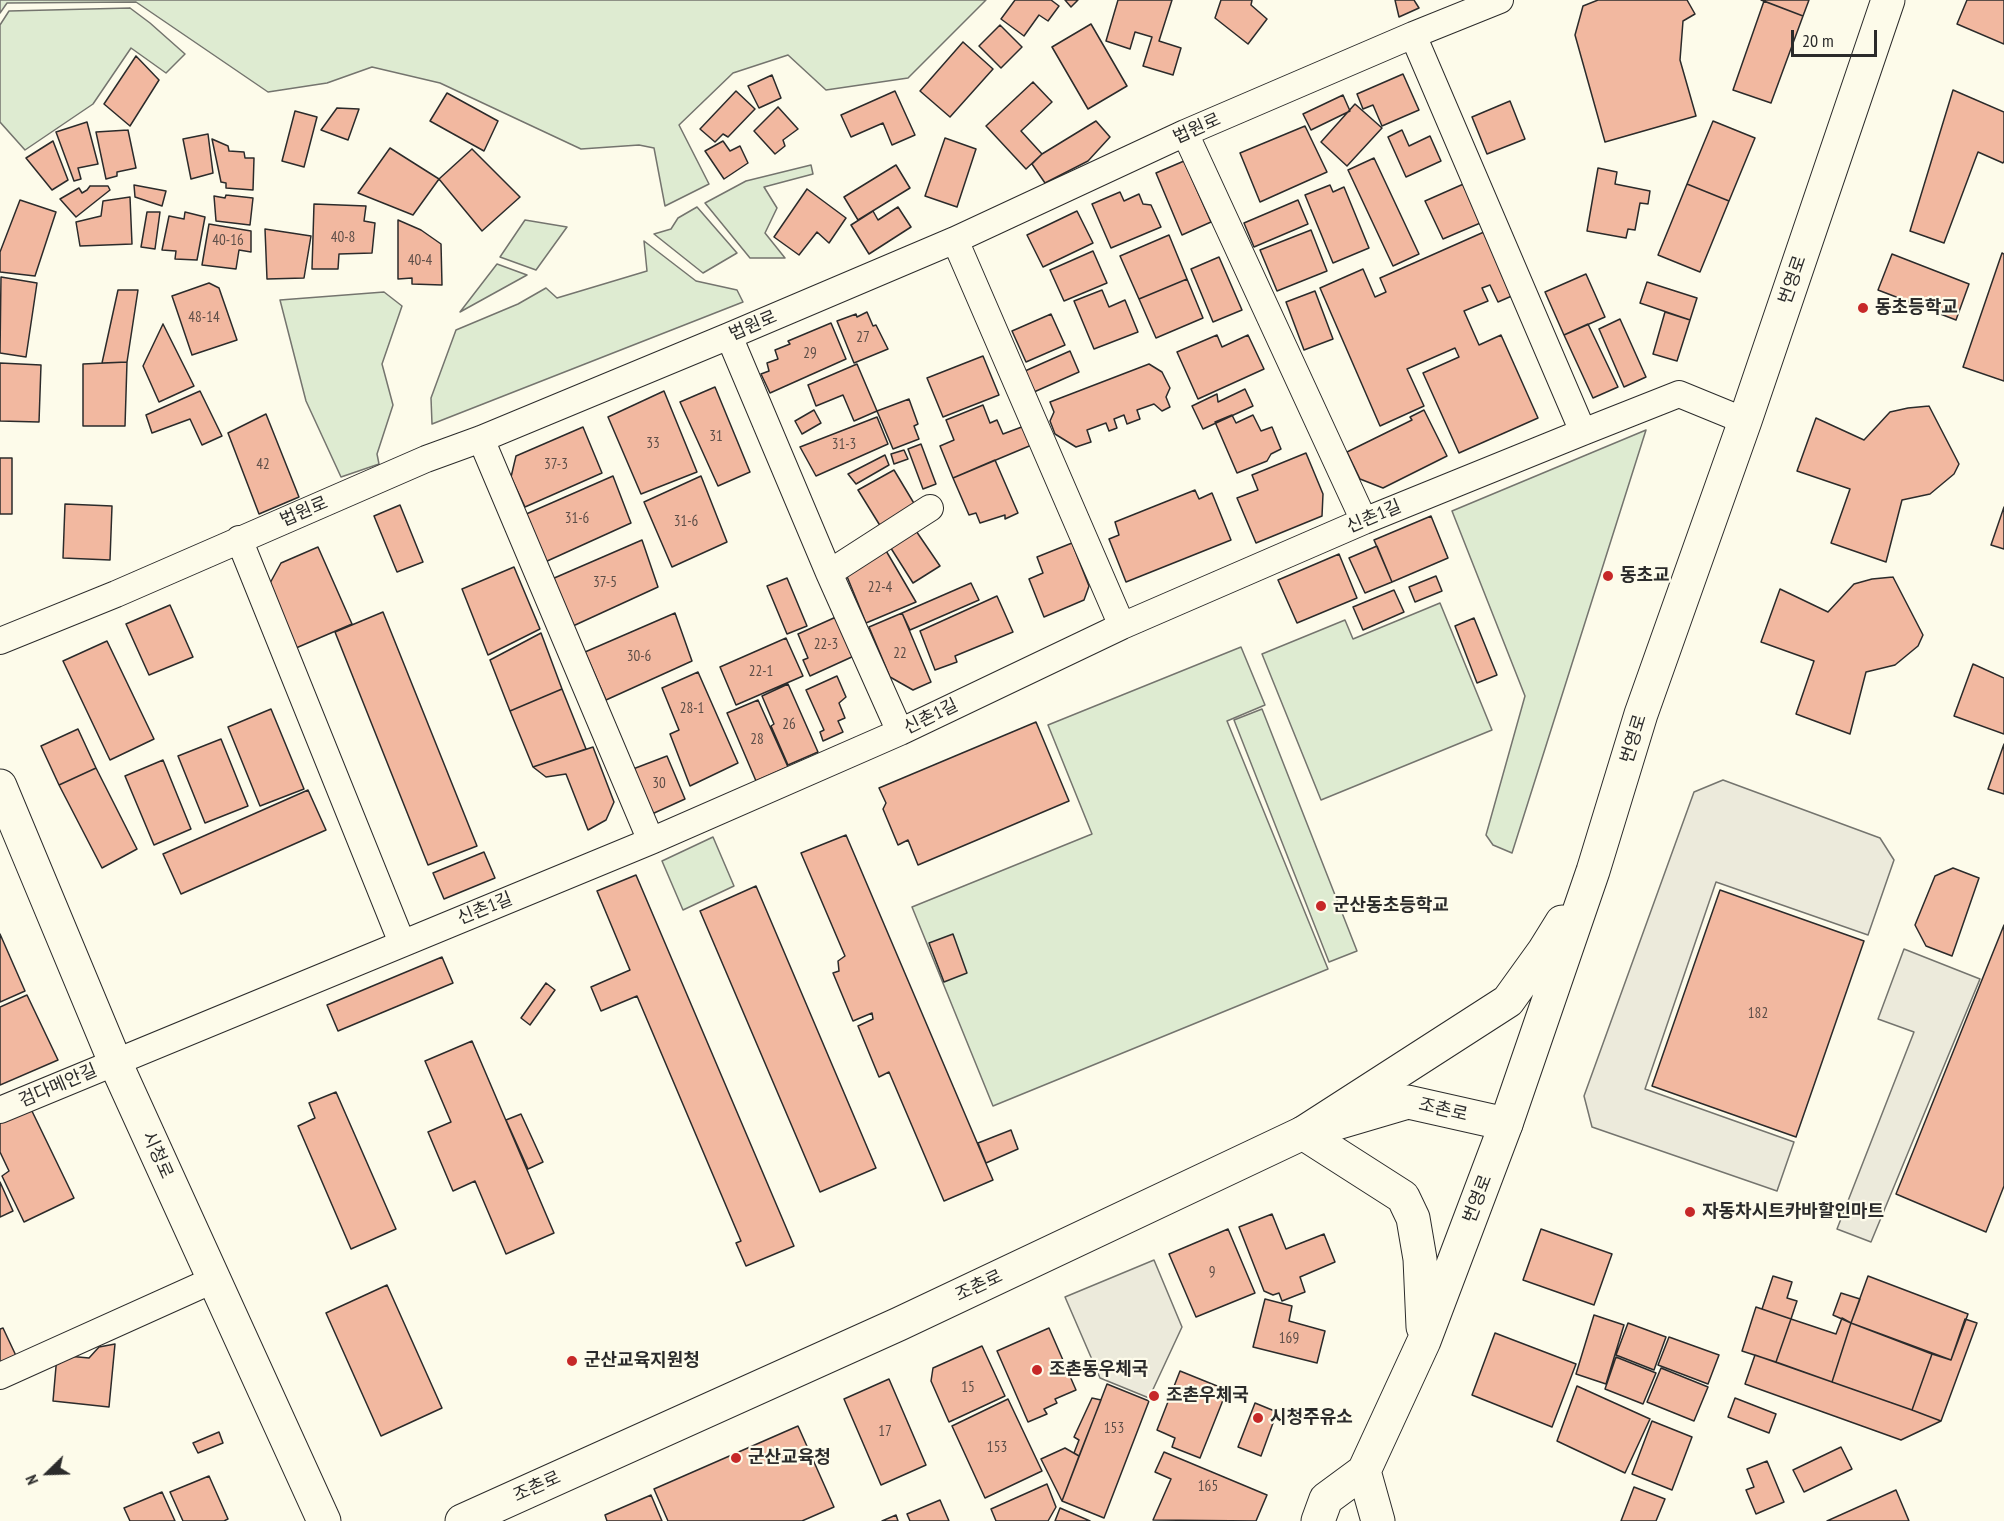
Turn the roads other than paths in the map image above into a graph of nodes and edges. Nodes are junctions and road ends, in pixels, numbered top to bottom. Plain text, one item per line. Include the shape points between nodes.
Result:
1 (1500, 0) edge
2 (1888, 0) edge
3 (1413, 36) junction
4 (1185, 133) junction
5 (955, 240) junction
6 (729, 336) junction
7 (1745, 421) junction
8 (1582, 432) junction
9 (481, 439) junction
10 (930, 508) dead end
11 (1364, 521) junction
12 (239, 539) junction
13 (829, 573) junction
14 (1122, 626) junction
15 (0, 641) edge
16 (900, 732) junction
17 (0, 786) edge
18 (651, 841) junction
19 (1593, 871) junction
20 (402, 943) junction
21 (115, 1062) junction
22 (0, 1110) edge
23 (1506, 1124) junction
24 (1303, 1133) junction
25 (213, 1280) junction
26 (1424, 1341) junction
27 (0, 1376) edge
28 (1364, 1471) junction
29 (324, 1521) edge
30 (462, 1521) edge
31 (1318, 1521) edge
32 (1378, 1521) edge

1 - 3 street, 법원로
2 - 7 main road, 번영로
3 - 4 street, 법원로
3 - 8 street
4 - 5 street, 법원로
4 - 11 street
5 - 6 street, 법원로
5 - 14 street
6 - 9 street, 법원로
6 - 13 street
7 - 8 street, 신촌1길 via 1679,394
7 - 19 main road, 번영로 via 1641,714
8 - 11 street, 신촌1길
9 - 12 street, 법원로
9 - 18 street
10 - 13 street
11 - 14 street, 신촌1길
12 - 15 street, 법원로
12 - 20 street
13 - 16 street
14 - 16 street, 신촌1길
16 - 18 street, 신촌1길
17 - 21 main road, 시청로
18 - 20 street, 신촌1길
19 - 23 main road, 번영로
19 - 24 main road via 1508,1001
20 - 21 street, 신촌1길
21 - 22 street, 검다메안길
21 - 25 main road, 시청로
23 - 24 main road, 조촌로 via 1408,1102
23 - 26 main road, 번영로
24 - 26 main road via 1403,1197 1413,1218 1420,1259
24 - 30 main road, 조촌로 via 899,1324
25 - 27 street
25 - 29 main road, 시청로
26 - 28 main road, 번영로
28 - 31 main road, 번영로 via 1326,1499
28 - 32 main road

